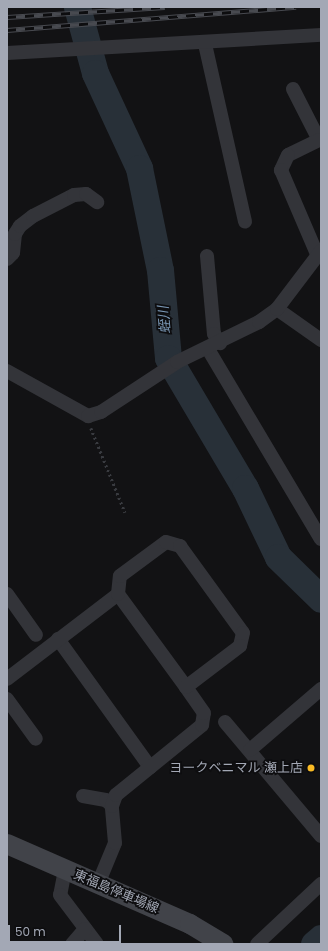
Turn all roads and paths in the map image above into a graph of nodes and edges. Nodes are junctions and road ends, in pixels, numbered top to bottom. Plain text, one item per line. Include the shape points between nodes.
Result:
1 (321, 35) edge
2 (205, 44) junction
3 (7, 53) edge
4 (293, 89) dead end
5 (97, 202) dead end
6 (246, 222) dead end
7 (319, 253) edge
8 (206, 256) dead end
9 (7, 258) edge
10 (277, 309) junction
11 (321, 340) edge
12 (214, 346) junction
13 (7, 371) edge
14 (88, 416) junction
15 (125, 512) dead end
16 (321, 539) edge
17 (7, 594) edge
18 (118, 594) junction
19 (36, 635) dead end
20 (58, 639) junction
21 (7, 679) edge
22 (186, 687) junction
23 (321, 689) edge
24 (7, 699) edge
25 (225, 722) dead end
26 (36, 738) dead end
27 (250, 750) junction
28 (150, 767) junction
29 (83, 796) dead end
30 (112, 806) junction
31 (321, 836) edge
32 (7, 844) edge
33 (66, 870) junction
34 (98, 884) junction
35 (321, 884) edge
36 (85, 929) junction
37 (72, 944) edge
38 (97, 944) edge
39 (223, 944) edge
40 (257, 944) edge

1 - 2 street
2 - 3 street
2 - 6 street
4 - 7 street via 319,140 288,155 281,170
5 - 9 street via 86,194 74,195 33,216 20,226 15,234 14,253
7 - 10 street
8 - 12 street
10 - 11 street
10 - 12 street
12 - 14 street via 177,362 101,412
12 - 16 street
13 - 14 street
14 - 15 path
17 - 19 street
18 - 20 street
18 - 22 street
18 - 22 street via 120,576 166,542 180,546 243,633 240,646
20 - 21 street
20 - 28 street
22 - 28 street via 204,713 202,725
23 - 27 street
24 - 26 street
25 - 27 street
27 - 31 street
28 - 30 street via 116,795
29 - 30 street via 106,800
30 - 34 street via 115,843
32 - 33 main road, 東福島停車場線
33 - 34 main road, 東福島停車場線
33 - 36 street via 60,895
34 - 39 main road, 東福島停車場線 via 190,924
35 - 40 street
36 - 37 street
36 - 38 street

